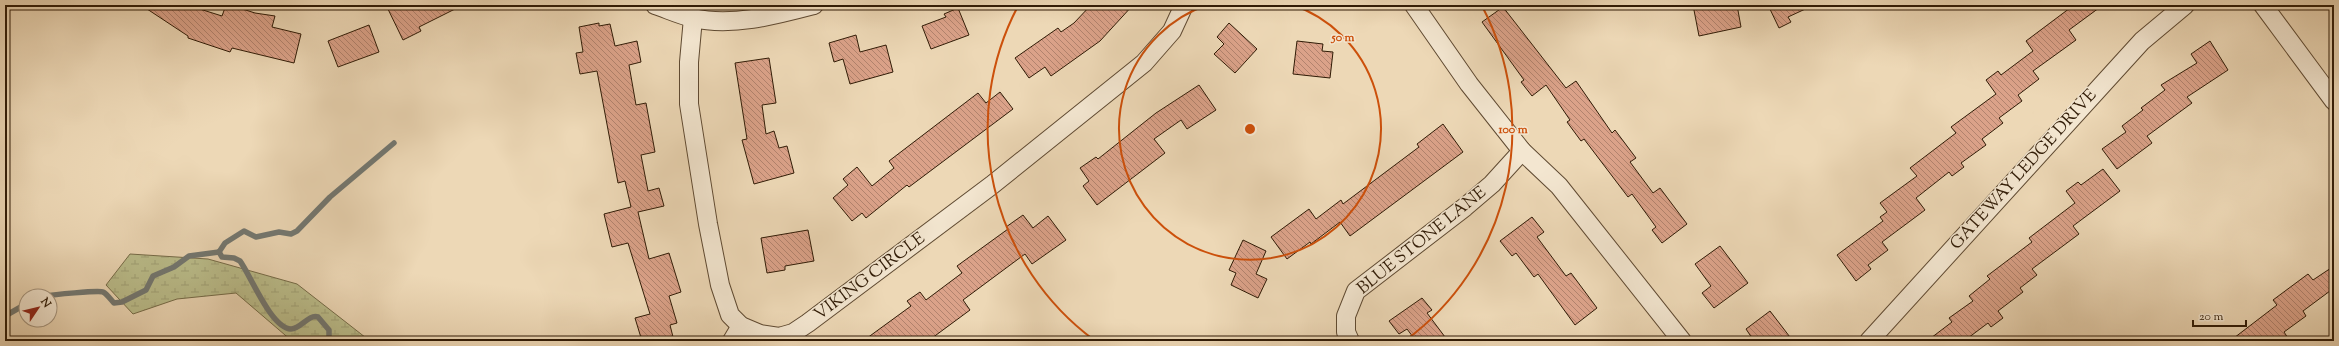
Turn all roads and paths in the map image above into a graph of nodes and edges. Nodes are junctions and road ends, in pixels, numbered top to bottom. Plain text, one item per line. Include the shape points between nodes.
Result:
1 (655, 5) edge
2 (814, 5) edge
3 (1184, 5) edge
4 (1414, 5) edge
5 (2185, 5) edge
6 (2263, 5) edge
7 (693, 18) junction
8 (2334, 101) edge
9 (1522, 151) junction
10 (741, 326) junction
11 (779, 339) edge
12 (732, 341) edge
13 (1350, 341) edge
14 (1682, 341) edge
15 (1869, 341) edge

1 - 7 street
2 - 7 street via 752,20
3 - 11 street, VIKING CIRCLE via 1172,31 1154,52 1102,99 808,323
4 - 9 street via 1469,84
5 - 15 street, GATEWAY LEDGE DRIVE via 2142,41
6 - 8 street
7 - 10 street, VIKING CIRCLE via 689,104 720,285 730,315
9 - 13 street, BLUE STONE LANE via 1492,184 1465,207 1356,291 1346,316 1346,332
9 - 14 street via 1559,186
10 - 11 street, VIKING CIRCLE
10 - 12 street

